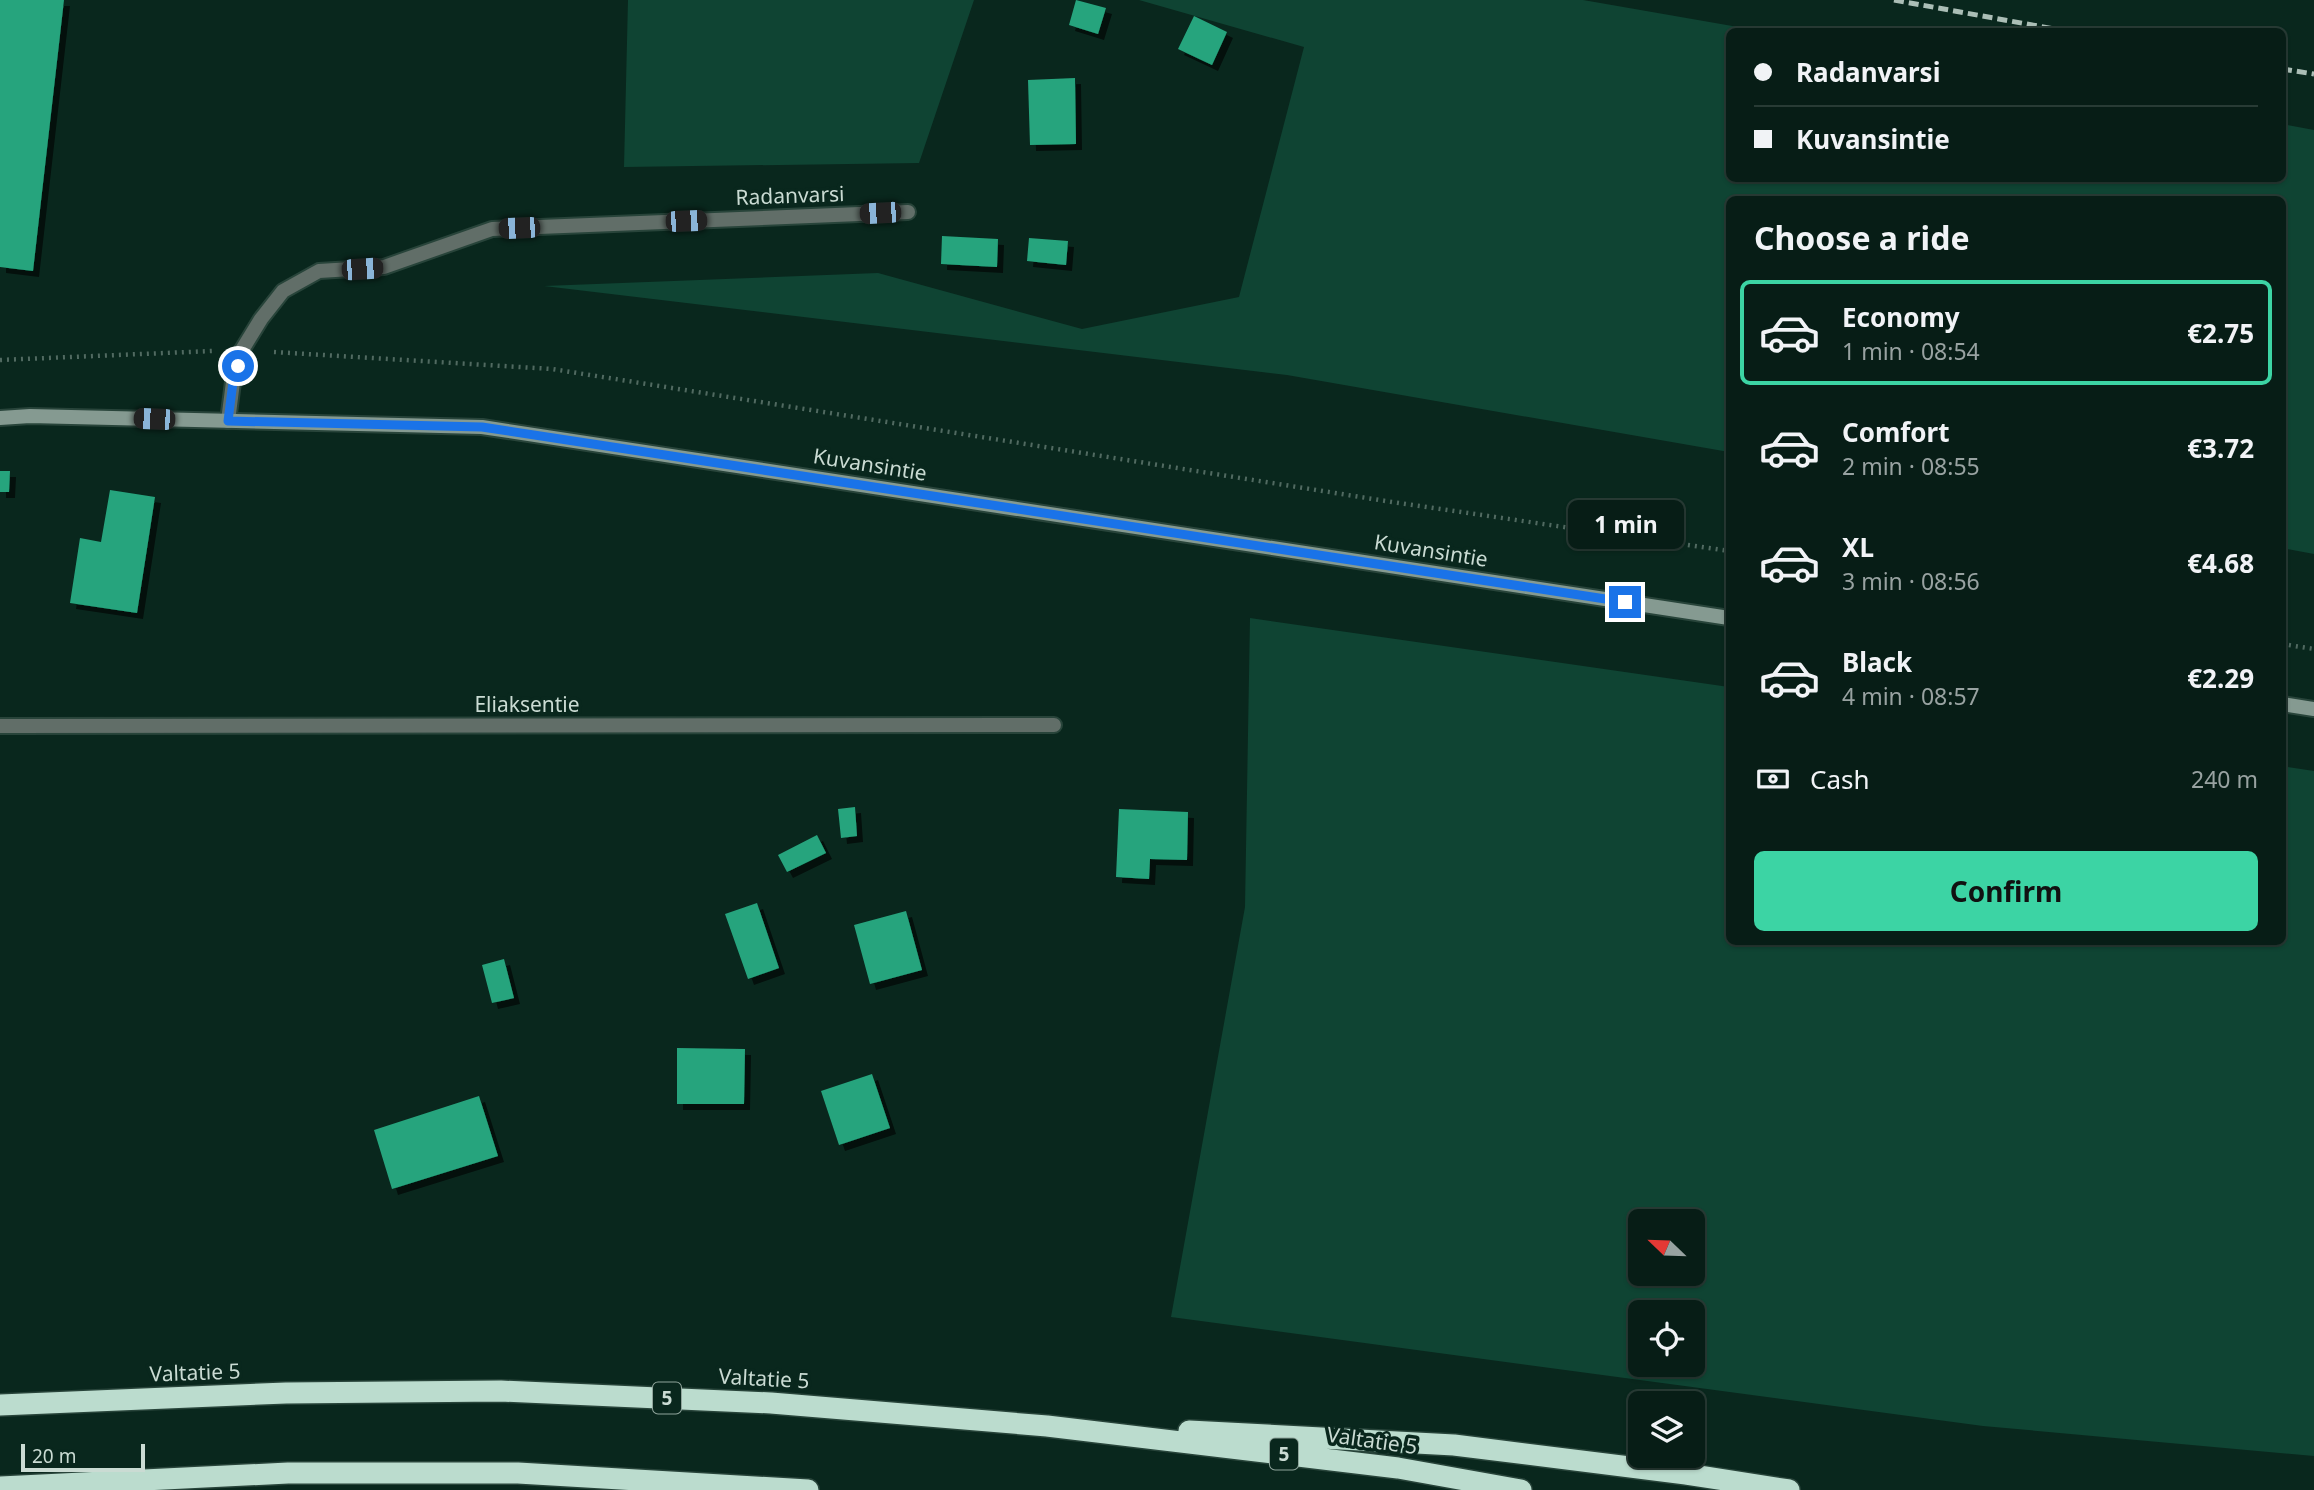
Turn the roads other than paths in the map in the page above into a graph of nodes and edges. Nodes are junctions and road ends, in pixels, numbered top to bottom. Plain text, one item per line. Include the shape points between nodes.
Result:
1 (908, 212) dead end
2 (0, 418) edge
3 (228, 421) junction
4 (1726, 618) edge
5 (2286, 705) edge
6 (2314, 709) edge
7 (1054, 725) dead end
8 (0, 726) edge
9 (0, 1405) edge
10 (1047, 1426) junction
11 (0, 1487) edge
12 (808, 1490) edge
13 (1521, 1490) edge
14 (1789, 1490) edge

1 - 3 lane, Radanvarsi via 492,229 384,267 318,271 283,291 242,349
2 - 3 street, Kuvansintie
3 - 4 street, Kuvansintie via 482,427
5 - 6 street
7 - 8 lane, Eliaksentie
9 - 10 highway, Valtatie 5 / 5 via 286,1393 501,1391 771,1403
10 - 13 highway, Valtatie 5 / 5 via 1398,1468
10 - 14 highway via 1454,1445
11 - 12 highway via 288,1473 518,1473

